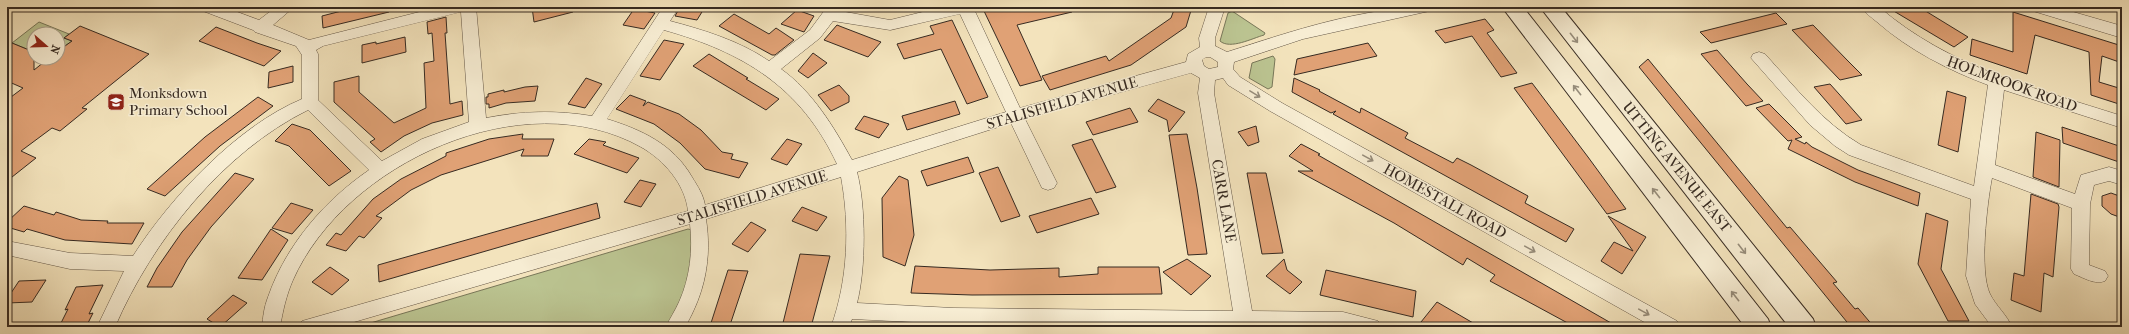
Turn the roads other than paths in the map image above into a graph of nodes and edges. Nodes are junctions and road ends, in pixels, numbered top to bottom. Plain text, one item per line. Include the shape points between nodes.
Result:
1 (208, 7) edge
2 (286, 7) edge
3 (461, 7) edge
4 (468, 7) edge
5 (671, 7) edge
6 (965, 7) edge
7 (1217, 7) edge
8 (1425, 7) edge
9 (1512, 7) edge
10 (1550, 7) edge
11 (1869, 7) edge
12 (2038, 7) edge
13 (833, 11) edge
14 (660, 24) junction
15 (260, 28) junction
16 (2122, 32) edge
17 (307, 48) junction
18 (1208, 51) junction
19 (1759, 58) dead end
20 (1194, 66) junction
21 (1219, 68) junction
22 (770, 69) junction
23 (1997, 81) junction
24 (310, 102) junction
25 (1016, 115) junction
26 (597, 121) junction
27 (2122, 122) edge
28 (478, 126) junction
29 (847, 169) junction
30 (1986, 169) junction
31 (380, 170) junction
32 (2122, 178) edge
33 (1048, 183) dead end
34 (1980, 195) junction
35 (2081, 204) junction
36 (697, 215) junction
37 (7, 248) edge
38 (137, 264) junction
39 (2099, 276) dead end
40 (843, 319) edge
41 (1244, 323) edge
42 (106, 327) edge
43 (271, 327) edge
44 (309, 327) edge
45 (675, 327) edge
46 (1371, 327) edge
47 (1670, 327) edge
48 (1759, 327) edge
49 (1804, 327) edge
50 (2003, 327) edge

1 - 15 street
2 - 15 street
3 - 17 street via 318,42
4 - 28 street
5 - 14 street
6 - 13 street via 890,25 876,24
6 - 25 street
7 - 18 street via 1207,38
8 - 21 street via 1301,34
48 -> 9 street, UTTING AVENUE EAST
10 -> 49 street, UTTING AVENUE EAST
11 - 23 street, HOLMROOK ROAD via 1904,36 1948,61
12 - 16 street
13 - 22 street via 815,34
14 - 22 street via 724,43
14 - 26 street
15 - 17 street via 302,42
17 - 24 street via 310,54
18 - 20 street via 1194,58
18 - 21 street via 1218,53
19 - 34 street via 1822,128 1838,141 1855,150
20 - 21 street via 1199,72
20 - 25 street, STALISFIELD AVENUE
21 - 41 street, CARR LANE via 1206,93
21 -> 47 street, HOMESTALL ROAD via 1234,81 1276,107
22 - 29 street via 800,95 816,116
23 - 27 street, HOLMROOK ROAD
23 - 30 street
24 - 31 street
24 - 38 street via 295,108 267,126 221,165 178,209
25 - 29 street, STALISFIELD AVENUE
25 - 33 street
26 - 28 street via 548,116
26 - 36 street via 639,137 671,161 684,177 694,196
28 - 31 street via 430,143
29 - 36 street, STALISFIELD AVENUE
29 - 40 street via 856,236
30 - 34 street
30 - 35 street
31 - 43 street via 352,192 327,217 306,244 290,268 277,297
32 - 35 street via 2109,174 2087,180
34 - 50 street via 1975,276 1982,298
35 - 39 street via 2080,269
36 - 44 street, STALISFIELD AVENUE
36 - 45 street via 701,234 700,268 692,294
37 - 38 street via 70,261
38 - 42 street
40 - 41 street via 954,316
41 - 46 street via 1343,320

